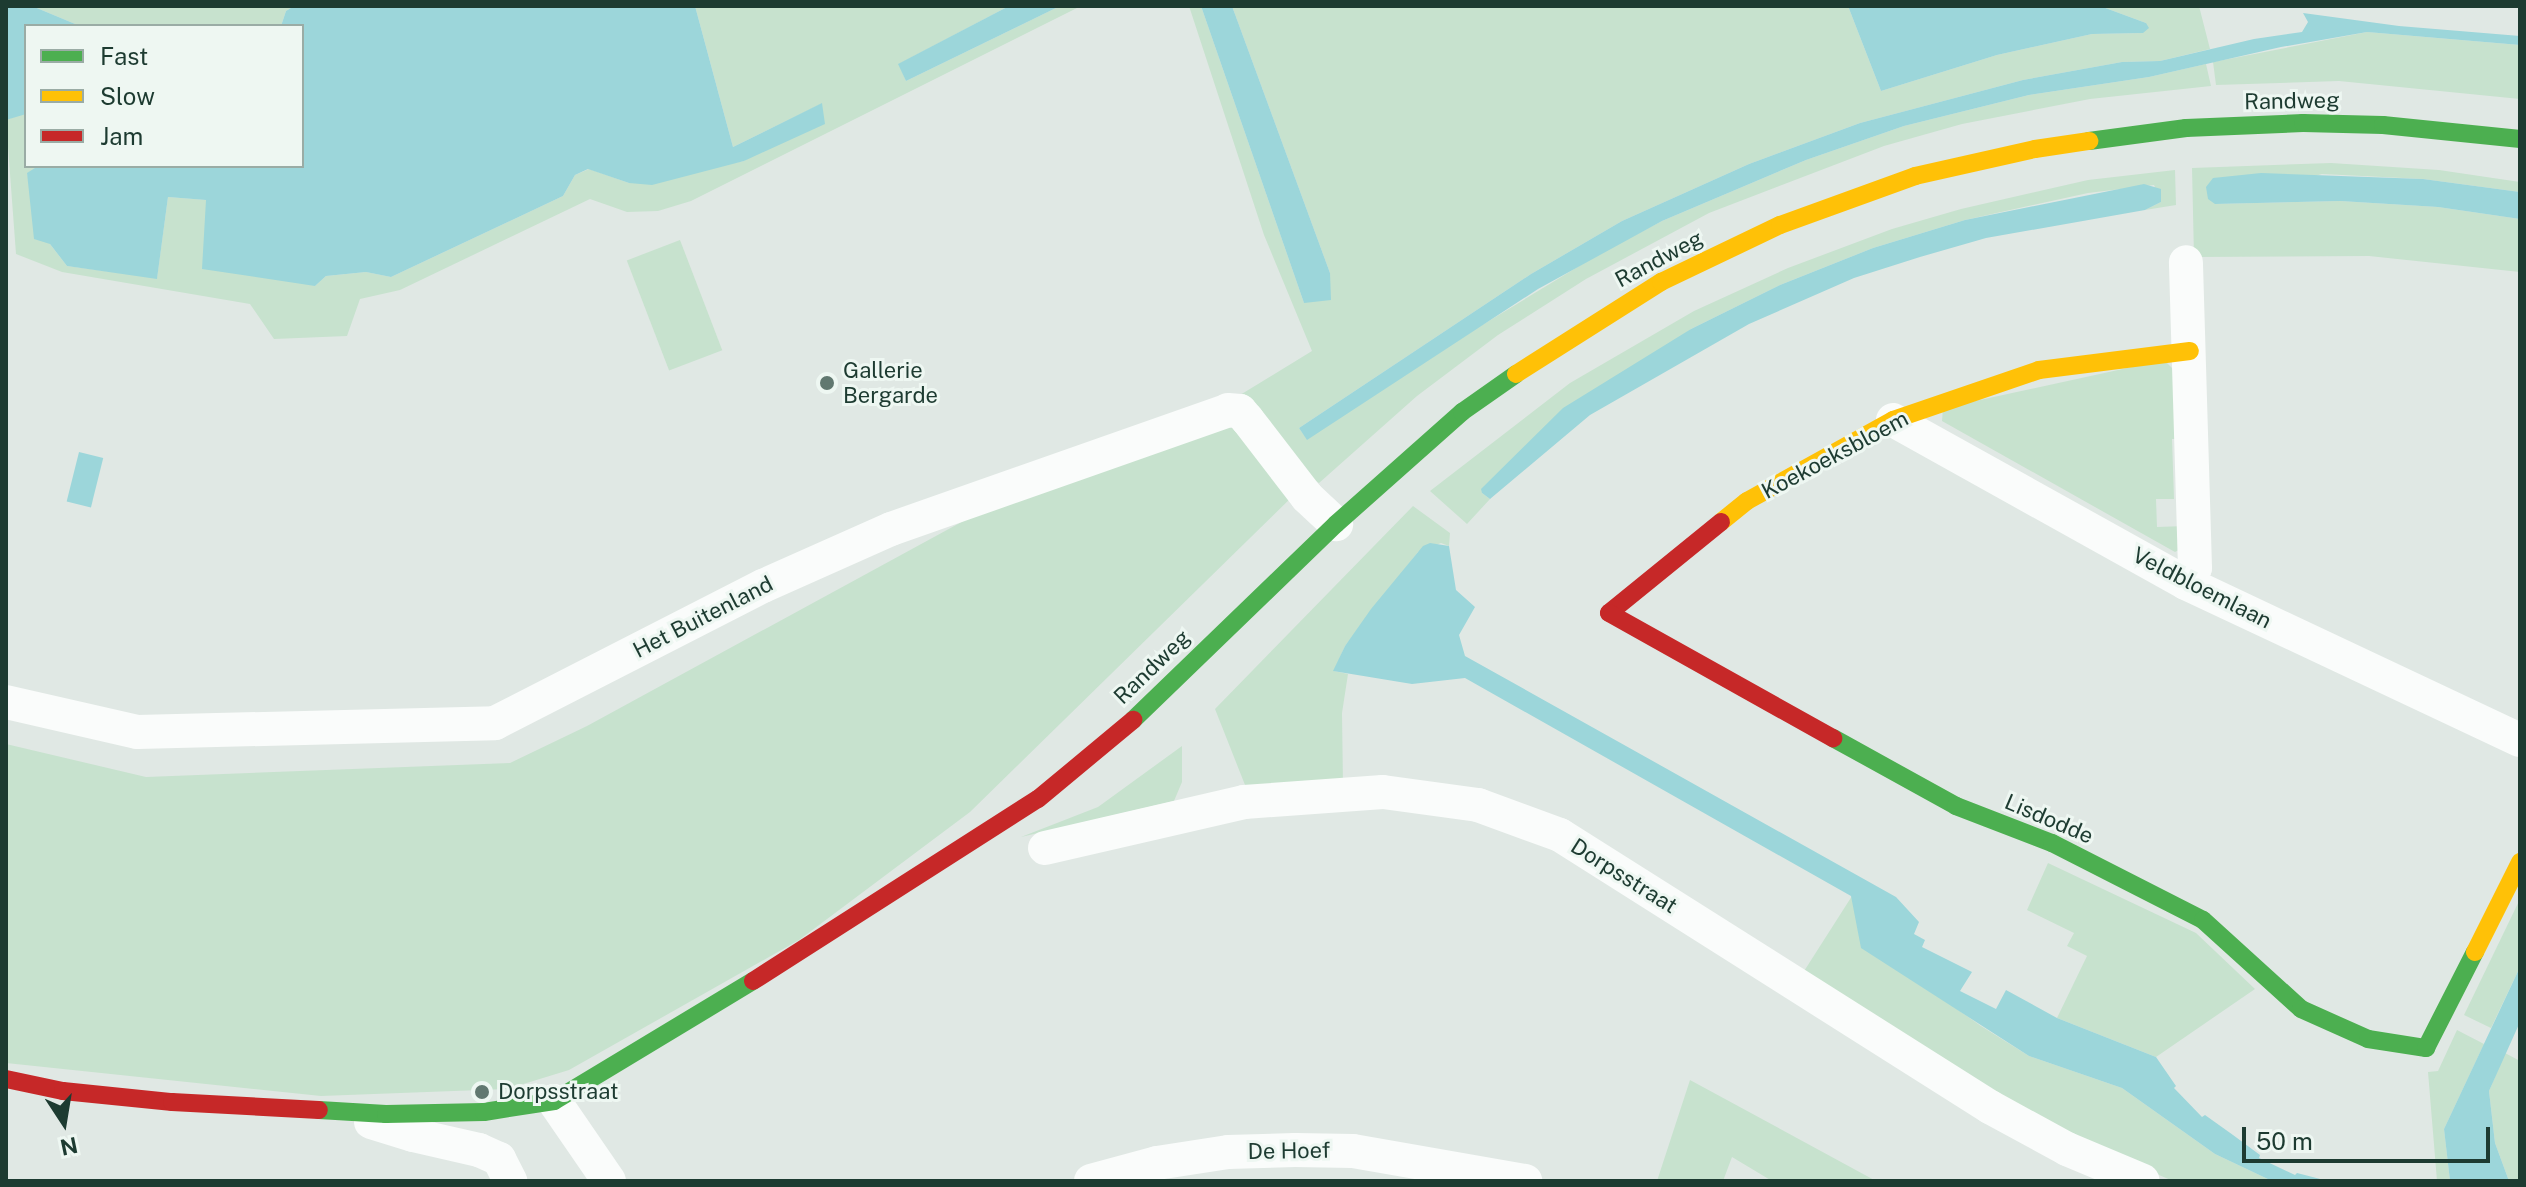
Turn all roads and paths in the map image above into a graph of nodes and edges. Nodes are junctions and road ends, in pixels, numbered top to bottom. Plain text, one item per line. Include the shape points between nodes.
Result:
1 (2520, 139) edge
2 (2186, 262) dead end
3 (2190, 351) junction
4 (1893, 420) junction
5 (1336, 524) junction
6 (2186, 583) junction
7 (1609, 613) joint
8 (6, 702) edge
9 (2520, 740) edge
10 (1045, 848) dead end
11 (2520, 862) edge
12 (6, 1079) edge
13 (554, 1101) junction
14 (339, 1111) junction
15 (1486, 1179) edge
16 (510, 1181) edge
17 (609, 1181) edge
18 (1091, 1181) edge
19 (1525, 1181) edge
20 (2143, 1181) edge

1 - 5 main road, Randweg via 2383,125 2186,128 2035,149 1915,176 1780,225 1661,282 1462,412
2 - 3 street
3 - 4 main road, Koekoeksbloem via 2039,370
3 - 6 street via 2195,568
4 - 6 street, Veldbloemlaan
4 - 7 main road, Koekoeksbloem via 1747,501
5 - 8 street, Het Buitenland via 1307,497 1240,411 1228,410 891,529 763,586 495,723 137,732
5 - 13 main road, Randweg via 1074,772 993,831
6 - 9 street, Veldbloemlaan
7 - 11 main road, Lisdodde via 1956,806 2052,843 2203,920 2301,1009 2368,1039 2426,1048
10 - 20 street, Dorpsstraat via 1244,802 1383,792 1478,805 1560,835 1990,1107 2067,1149
12 - 14 main road via 63,1091 172,1102
13 - 14 main road via 484,1112
13 - 17 street
14 - 16 street via 479,1150 499,1159
15 - 18 street, De Hoef via 1353,1151 1295,1150 1228,1152
15 - 19 street, De Hoef via 1504,1175

